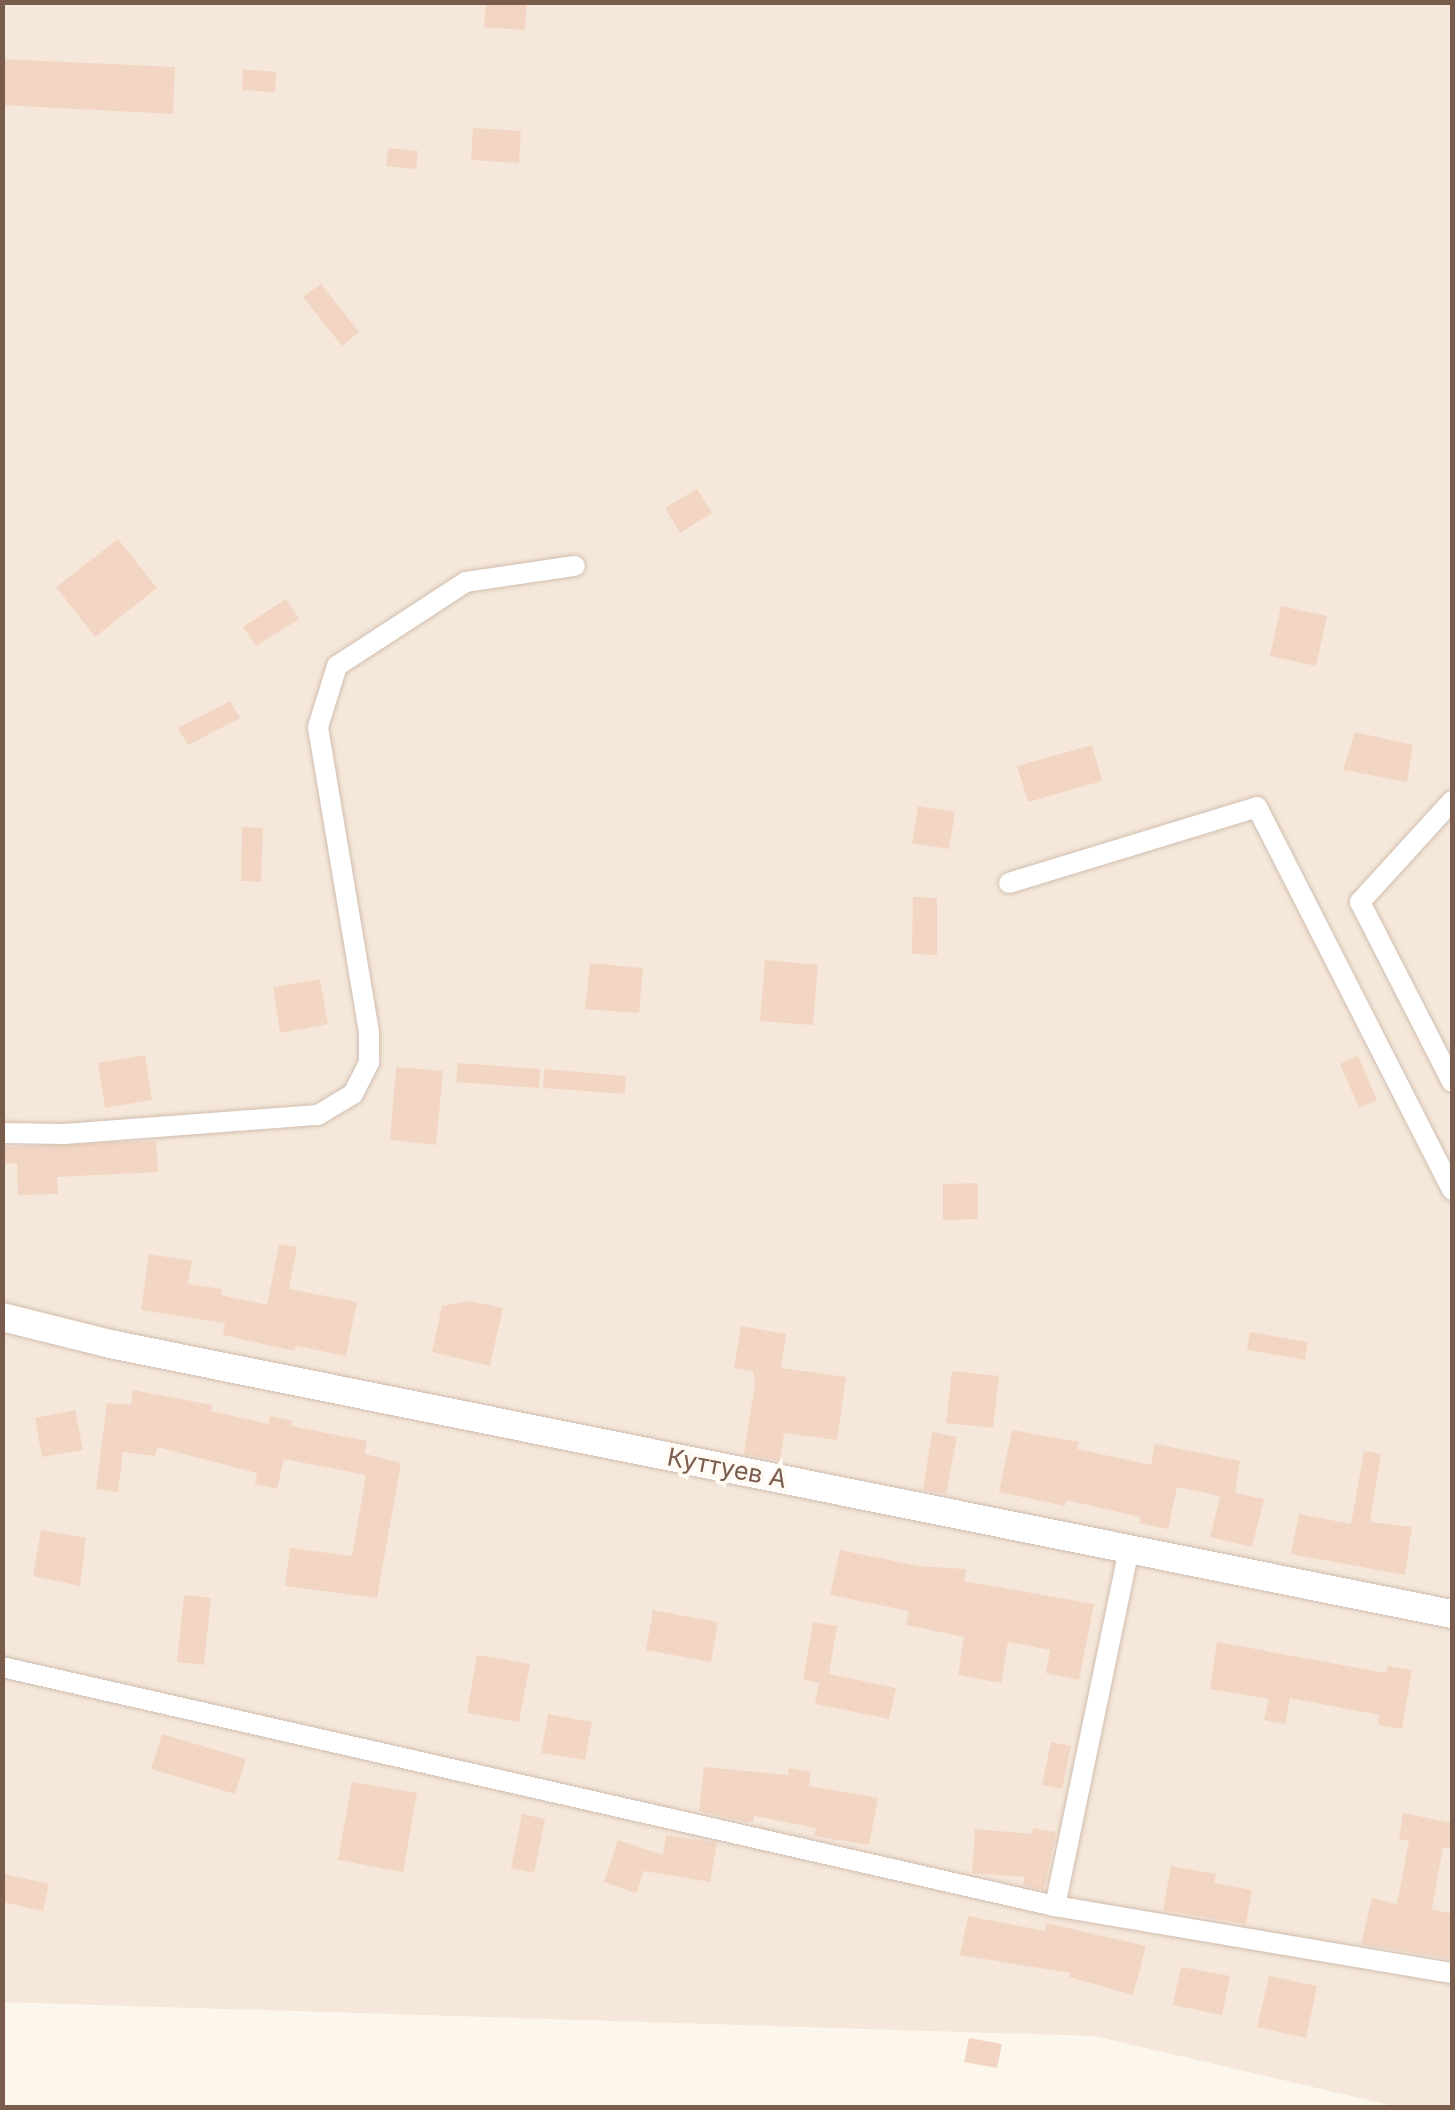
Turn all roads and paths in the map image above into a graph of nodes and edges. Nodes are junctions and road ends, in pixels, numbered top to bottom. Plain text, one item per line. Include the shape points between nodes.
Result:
1 (574, 566) dead end
2 (1452, 802) edge
3 (1009, 882) dead end
4 (1452, 1082) edge
5 (2, 1133) edge
6 (1452, 1190) edge
7 (2, 1318) edge
8 (1129, 1549) junction
9 (1452, 1614) edge
10 (2, 1667) edge
11 (1054, 1906) junction
12 (1452, 1973) edge

1 - 5 street via 466,582 337,666 318,727 370,1032 369,1062 353,1094 318,1115
2 - 4 street via 1360,902
3 - 6 street via 1257,807
7 - 8 street, Куттуев А
8 - 9 street, Куттуев А
8 - 11 street
10 - 11 street
11 - 12 street

